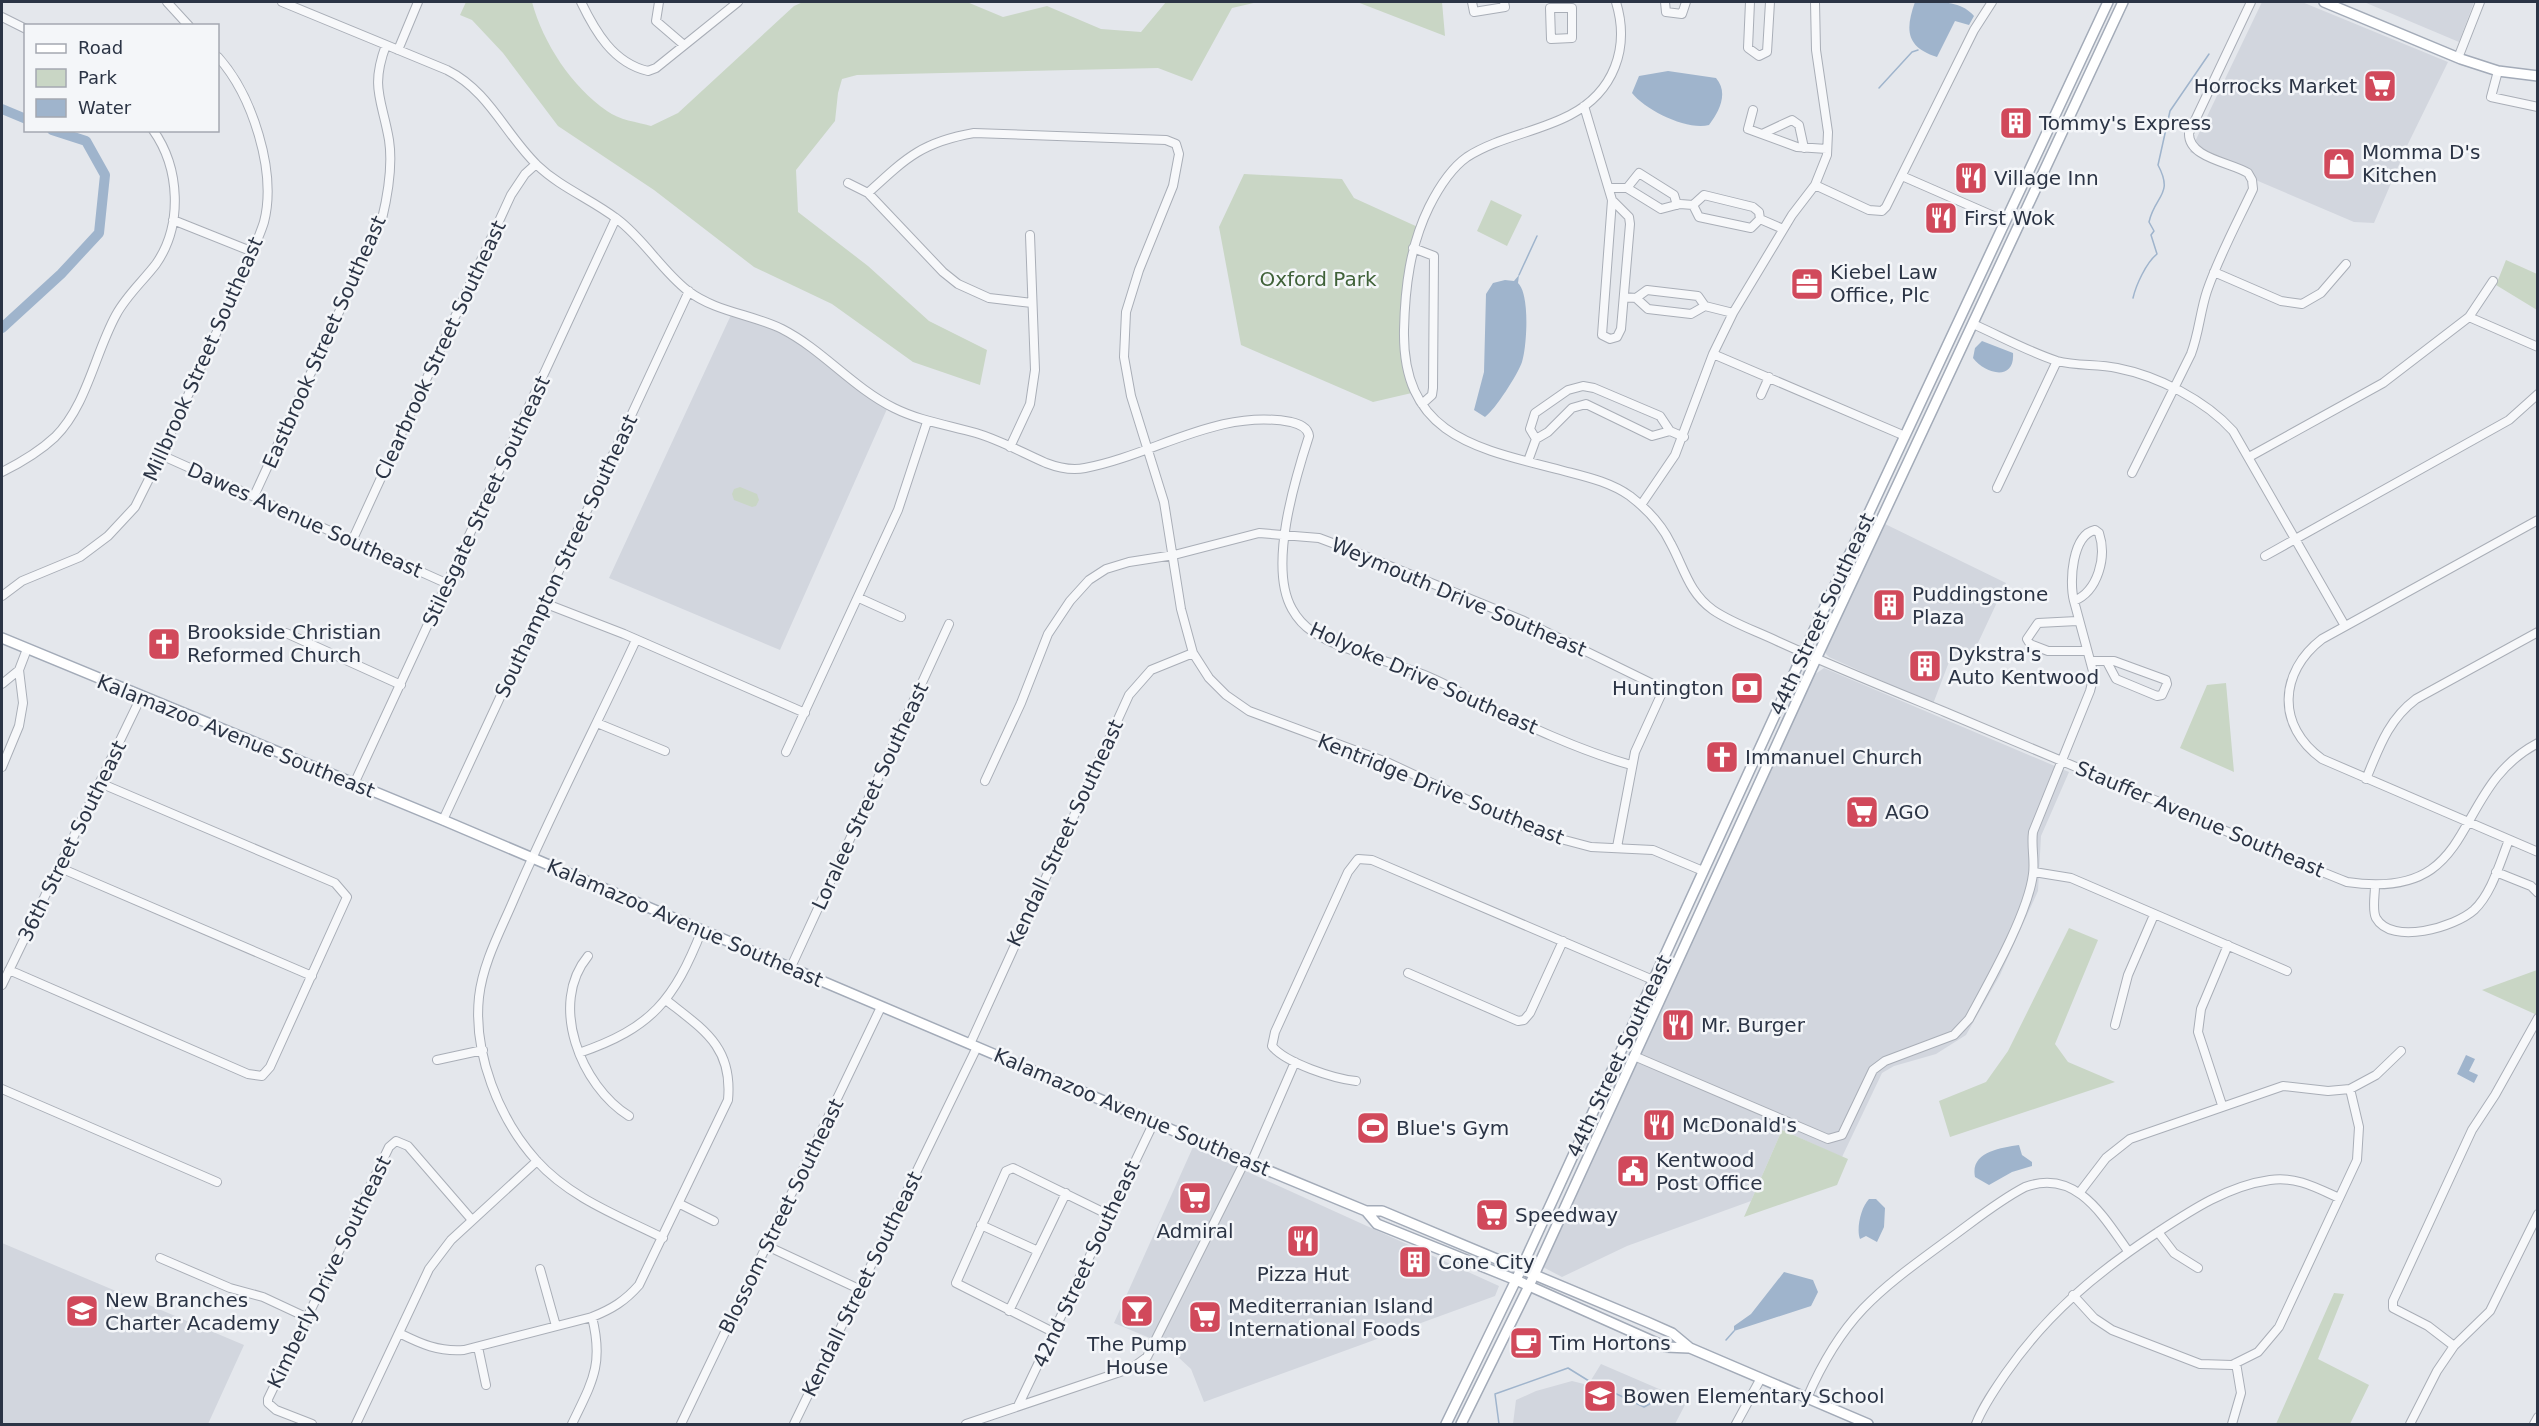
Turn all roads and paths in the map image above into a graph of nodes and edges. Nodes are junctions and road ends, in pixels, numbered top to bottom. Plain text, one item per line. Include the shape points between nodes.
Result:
1 (167, 2) edge
2 (282, 2) edge
3 (418, 2) edge
4 (581, 2) edge
5 (659, 2) edge
6 (738, 2) edge
7 (1472, 2) edge
8 (1504, 2) edge
9 (1616, 2) edge
10 (1665, 2) edge
11 (1686, 2) edge
12 (1750, 2) edge
13 (1770, 2) edge
14 (1815, 2) edge
15 (1992, 2) edge
16 (2108, 2) edge
17 (2123, 2) edge
18 (2251, 2) edge
19 (2324, 2) edge
20 (2480, 2) edge
21 (1561, 5) edge
22 (2, 17) edge
23 (187, 24) edge
24 (24, 29) edge
25 (386, 45) junction
26 (684, 45) junction
27 (2086, 49) junction
28 (398, 50) junction
29 (219, 58) edge
30 (2458, 58) junction
31 (2077, 68) junction
32 (2091, 71) junction
33 (2498, 71) junction
34 (2536, 75) edge
35 (2083, 90) junction
36 (1584, 106) junction
37 (2538, 107) edge
38 (1753, 110) dead end
39 (154, 132) edge
40 (1762, 134) junction
41 (1804, 148) junction
42 (1827, 149) junction
43 (536, 164) junction
44 (1902, 176) junction
45 (849, 183) dead end
46 (1815, 185) junction
47 (1610, 188) junction
48 (1627, 188) junction
49 (868, 193) junction
50 (1612, 200) junction
51 (1677, 205) junction
52 (1693, 205) junction
53 (616, 218) junction
54 (1760, 219) junction
55 (173, 220) junction
56 (2005, 221) junction
57 (1783, 229) junction
58 (1030, 235) dead end
59 (1413, 248) junction
60 (2009, 248) junction
61 (252, 252) junction
62 (2346, 264) dead end
63 (2214, 272) junction
64 (2493, 281) dead end
65 (689, 291) junction
66 (1624, 297) junction
67 (1636, 298) junction
68 (1968, 299) junction
69 (1032, 303) junction
70 (1705, 306) junction
71 (1733, 313) junction
72 (2469, 317) junction
73 (1972, 324) junction
74 (2538, 347) edge
75 (1713, 354) junction
76 (2057, 361) junction
77 (1769, 377) junction
78 (2174, 388) junction
79 (1761, 394) dead end
80 (2538, 394) edge
81 (1422, 404) junction
82 (927, 422) junction
83 (1670, 431) junction
84 (1905, 436) junction
85 (1684, 437) junction
86 (1536, 439) junction
87 (1010, 447) junction
88 (1150, 450) junction
89 (161, 455) junction
90 (2249, 457) junction
91 (1528, 461) junction
92 (2, 472) edge
93 (2132, 473) dead end
94 (1997, 488) dead end
95 (1895, 489) junction
96 (254, 496) junction
97 (1876, 496) junction
98 (1641, 505) junction
99 (1883, 515) junction
100 (2538, 520) edge
101 (1862, 527) junction
102 (1285, 534) junction
103 (2294, 539) junction
104 (352, 541) junction
105 (1871, 542) junction
106 (1174, 555) junction
107 (2265, 556) dead end
108 (448, 585) junction
109 (2, 596) edge
110 (859, 598) junction
111 (2073, 601) junction
112 (544, 603) junction
113 (900, 617) dead end
114 (2077, 621) junction
115 (949, 624) dead end
116 (2344, 626) junction
117 (2538, 632) edge
118 (286, 633) dead end
119 (2, 638) edge
120 (636, 640) junction
121 (27, 649) junction
122 (2086, 651) junction
123 (1193, 653) junction
124 (1803, 653) junction
125 (1816, 659) junction
126 (2091, 661) junction
127 (2107, 662) junction
128 (20, 670) junction
129 (2, 684) edge
130 (401, 685) junction
131 (141, 697) junction
132 (805, 713) junction
133 (597, 723) junction
134 (2538, 743) edge
135 (665, 750) dead end
136 (786, 752) dead end
137 (1755, 757) junction
138 (2063, 762) junction
139 (1631, 765) junction
140 (2, 767) edge
141 (2366, 779) junction
142 (985, 781) dead end
143 (100, 783) junction
144 (354, 784) junction
145 (1748, 806) junction
146 (443, 820) junction
147 (2469, 823) junction
148 (2509, 840) junction
149 (1617, 847) junction
150 (2536, 848) edge
151 (532, 858) junction
152 (58, 867) junction
153 (1703, 871) junction
154 (2034, 872) junction
155 (2496, 872) junction
156 (2375, 886) junction
157 (2538, 893) edge
158 (1708, 894) junction
159 (2154, 915) junction
160 (702, 930) junction
161 (1563, 941) junction
162 (2228, 945) junction
163 (588, 956) dead end
164 (791, 967) junction
165 (9, 970) junction
166 (2288, 971) dead end
167 (1407, 974) dead end
168 (312, 976) junction
169 (1653, 980) junction
170 (2, 985) edge
171 (666, 1000) junction
172 (881, 1007) junction
173 (2538, 1018) edge
174 (2115, 1025) dead end
175 (1631, 1030) junction
176 (973, 1045) junction
177 (483, 1050) junction
178 (2401, 1051) dead end
179 (579, 1053) junction
180 (1634, 1056) junction
181 (437, 1060) dead end
182 (1295, 1062) junction
183 (1612, 1071) junction
184 (1356, 1081) dead end
185 (2, 1089) edge
186 (2350, 1089) junction
187 (1617, 1093) junction
188 (2222, 1105) junction
189 (629, 1116) dead end
190 (1154, 1122) junction
191 (537, 1161) junction
192 (1248, 1162) junction
193 (218, 1182) dead end
194 (2080, 1192) junction
195 (1066, 1193) junction
196 (2339, 1198) junction
197 (680, 1204) junction
198 (1366, 1211) junction
199 (2538, 1214) edge
200 (1109, 1215) junction
201 (472, 1220) junction
202 (714, 1221) dead end
203 (1409, 1222) junction
204 (981, 1225) junction
205 (1388, 1229) junction
206 (2158, 1232) junction
207 (663, 1238) junction
208 (767, 1246) junction
209 (1038, 1251) junction
210 (2128, 1251) junction
211 (160, 1258) dead end
212 (2198, 1268) dead end
213 (540, 1269) dead end
214 (1521, 1269) junction
215 (1534, 1275) junction
216 (1516, 1280) junction
217 (1529, 1286) junction
218 (860, 1289) junction
219 (2073, 1295) junction
220 (1009, 1311) junction
221 (592, 1317) junction
222 (308, 1318) junction
223 (556, 1326) junction
224 (1659, 1327) junction
225 (1053, 1332) junction
226 (1636, 1333) junction
227 (399, 1334) junction
228 (2454, 1346) junction
229 (478, 1347) junction
230 (1690, 1348) junction
231 (2236, 1363) junction
232 (1761, 1378) junction
233 (486, 1386) dead end
234 (1461, 1394) junction
235 (1807, 1398) junction
236 (1018, 1406) junction
237 (1466, 1413) junction
238 (2538, 1417) edge
239 (312, 1425) edge
240 (356, 1425) edge
241 (572, 1425) edge
242 (681, 1425) edge
243 (794, 1425) edge
244 (966, 1425) edge
245 (1446, 1425) edge
246 (1461, 1425) edge
247 (1736, 1425) edge
248 (1868, 1425) edge
249 (1976, 1425) edge
250 (2232, 1425) edge
251 (2410, 1425) edge
252 (2534, 1425) edge

1 - 23 street
2 - 25 street
3 - 28 street
4 - 26 street via 610,49 621,59 648,71
5 - 26 street via 656,21
6 - 26 street
7 - 8 street via 1474,12 1505,7
9 - 36 street, Stauffer Avenue Southeast via 1622,43 1617,66 1609,82
10 - 11 street via 1666,12 1682,14
12 - 13 street via 1748,48 1759,56 1765,54 1769,45
14 - 42 street
15 - 44 street via 1974,30
16 - 27 main road, 44th Street Southeast
17 - 32 main road, 44th Street Southeast
18 - 63 street via 2189,133 2191,146 2196,150 2242,170 2252,180 2253,189
19 - 30 main road
20 - 30 street
21 - 21 street via 1572,8 1572,38 1551,39 1550,8
22 - 24 street
25 - 28 street
25 - 96 street, Eastbrook Street Southeast via 377,69 377,89 389,142 389,183 382,219
27 - 31 main road, 44th Street Southeast
27 - 32 main road via 2086,65
28 - 43 street via 468,82
29 - 61 street, Millbrook Street Southeast via 251,113 267,177 264,220
30 - 33 main road
31 - 35 main road
31 - 56 main road, 44th Street Southeast
32 - 35 main road, 44th Street Southeast
33 - 34 main road
33 - 37 street via 2491,97
35 - 60 main road, 44th Street Southeast
36 - 47 street
36 - 59 street, Stauffer Avenue Southeast via 1467,157 1449,174 1433,199
38 - 40 street via 1747,127
39 - 55 street via 171,167
40 - 41 street
40 - 41 street via 1792,120 1799,125
41 - 42 street
42 - 46 street
43 - 53 street via 565,188
43 - 104 street, Clearbrook Street Southeast via 511,195
44 - 46 street via 1886,207 1876,212
44 - 56 street
45 - 49 street
46 - 57 street
47 - 48 street
47 - 50 street
48 - 51 street via 1661,209
48 - 51 street via 1639,173 1674,195
49 - 69 street via 958,284 989,298
49 - 88 street, Kentridge Drive Southeast via 908,156 948,137 974,133 1166,140 1176,144 1179,154 1173,186 1125,312 1124,367
50 - 66 street via 1629,217 1630,224
50 - 66 street via 1602,335 1615,338 1621,329
51 - 52 street
52 - 54 street via 1699,217 1751,228
52 - 54 street via 1704,195 1753,207
53 - 65 street
53 - 108 street, Stilesgate Street Southeast
54 - 57 street
55 - 61 street
55 - 92 street via 160,255 116,314 78,402 56,436 27,459
56 - 60 main road via 2001,241
56 - 68 main road, 44th Street Southeast
57 - 71 street
58 - 69 street
59 - 81 street, Stauffer Avenue Southeast via 1404,339 1408,370
59 - 81 street via 1434,256 1433,388 1432,395
60 - 73 main road, 44th Street Southeast
61 - 89 street, Millbrook Street Southeast
62 - 63 street via 2321,293 2302,304 2281,301
63 - 78 street via 2199,334
64 - 72 street
65 - 82 street via 718,308 766,322 793,335 878,399
65 - 112 street, Southampton Street Southeast
66 - 67 street
67 - 70 street via 1648,309 1691,314
67 - 70 street via 1647,290 1698,296
68 - 73 main road via 1967,316
68 - 84 main road, 44th Street Southeast
69 - 87 street via 1034,387
70 - 71 street
71 - 75 street
72 - 74 street
72 - 90 street via 2383,383
73 - 76 street
73 - 95 main road, 44th Street Southeast
75 - 77 street
75 - 85 street
76 - 78 street via 2117,368
76 - 94 street
77 - 79 street
77 - 84 street
78 - 90 street via 2223,420
78 - 93 street
80 - 103 street via 2509,420
81 - 91 street, Stauffer Avenue Southeast via 1455,437 1490,452
82 - 87 street via 978,434
82 - 110 street via 898,510
83 - 85 street
83 - 86 street via 1652,436 1586,405 1572,408
83 - 86 street via 1660,416 1594,388 1577,386 1535,413 1530,429
84 - 95 main road via 1910,448
84 - 97 main road, 44th Street Southeast
85 - 98 street
86 - 91 street
87 - 88 street via 1049,465 1074,470
88 - 102 street, Holyoke Drive Southeast via 1214,426 1249,419 1296,423 1308,431 1292,488
88 - 106 street, Kentridge Drive Southeast
89 - 96 street, Dawes Avenue Southeast
89 - 109 street, Millbrook Street Southeast via 135,507 108,536 80,557 22,581
90 - 103 street
91 - 98 street, Stauffer Avenue Southeast via 1597,479
95 - 99 main road, 44th Street Southeast
96 - 104 street, Dawes Avenue Southeast
97 - 99 main road via 1876,508
97 - 101 main road, 44th Street Southeast
98 - 124 street, Stauffer Avenue Southeast via 1670,540 1693,592 1703,603 1718,614
99 - 105 main road, 44th Street Southeast
100 - 116 street
101 - 105 main road
101 - 124 main road, 44th Street Southeast
102 - 106 street, Weymouth Drive Southeast via 1259,533
102 - 139 street, Holyoke Drive Southeast via 1284,575 1291,608 1314,633 1420,673 1532,726
102 - 139 street, Weymouth Drive Southeast via 1319,538 1483,603 1661,689
103 - 107 street
103 - 116 street
104 - 108 street, Dawes Avenue Southeast
105 - 125 main road, 44th Street Southeast
106 - 123 street, Kentridge Drive Southeast via 1181,609
106 - 142 street, Weymouth Drive Southeast via 1106,569 1089,580 1070,601 1048,634
108 - 130 street, Stilesgate Street Southeast
110 - 113 street
110 - 132 street
111 - 111 street via 2070,575 2075,558 2087,534 2096,530 2102,547 2096,579 2088,594
111 - 114 street
112 - 120 street
112 - 146 street, Southampton Street Southeast
114 - 122 street
114 - 122 street via 2038,623 2028,639 2030,644 2048,651
115 - 164 street, Loralee Street Southeast
116 - 141 street via 2306,652 2293,676 2289,704 2294,726 2305,744 2322,759
117 - 141 street via 2402,710 2389,727
118 - 130 street
119 - 121 main road, Kalamazoo Avenue Southeast
120 - 132 street
120 - 133 street
121 - 128 street
121 - 131 main road, Kalamazoo Avenue Southeast
122 - 126 street
123 - 149 street, Kentridge Drive Southeast via 1209,678 1249,711 1389,763 1538,833 1591,847
123 - 176 street, Kendall Street Southeast via 1151,670 1129,695
124 - 125 street, Stauffer Avenue Southeast
124 - 137 main road, 44th Street Southeast
125 - 138 street, Stauffer Avenue Southeast
125 - 145 main road, 44th Street Southeast
126 - 127 street
126 - 138 street via 2091,691
127 - 127 street via 2156,675 2166,680 2166,689 2157,696 2116,679
128 - 129 street
128 - 140 street via 21,715
130 - 144 street, Stilesgate Street Southeast
131 - 143 street, 36th Street Southeast
131 - 144 main road, Kalamazoo Avenue Southeast
132 - 136 street
133 - 135 street
133 - 151 street
134 - 147 street, Stauffer Avenue Southeast via 2494,777
137 - 145 main road via 1756,765 1743,791
137 - 153 main road, 44th Street Southeast
138 - 154 street via 2033,832
138 - 156 street, Stauffer Avenue Southeast via 2339,878
139 - 149 street
141 - 147 street
143 - 152 street, 36th Street Southeast
143 - 168 street via 335,883 347,897
144 - 146 main road, Kalamazoo Avenue Southeast
145 - 158 main road, 44th Street Southeast
146 - 151 main road, Kalamazoo Avenue Southeast
147 - 148 street
147 - 156 street, Stauffer Avenue Southeast via 2453,850 2429,871 2409,880
148 - 150 street
148 - 155 street
149 - 153 street, Kentridge Drive Southeast via 1653,850
151 - 160 main road, Kalamazoo Avenue Southeast
151 - 177 street via 482,980 479,998
152 - 165 street, 36th Street Southeast
152 - 168 street
153 - 158 main road
153 - 169 main road, 44th Street Southeast
154 - 159 street via 2071,878
154 - 180 street via 2019,917 1969,1019 1954,1035 1879,1066 1868,1079 1842,1136 1828,1139
155 - 156 street via 2484,897 2470,913 2412,934 2386,926 2375,916
155 - 157 street via 2531,886
158 - 180 main road, 44th Street Southeast
159 - 162 street
159 - 174 street via 2128,975
160 - 164 main road, Kalamazoo Avenue Southeast
160 - 171 street via 686,968
161 - 167 street via 1524,1020 1518,1021
161 - 169 street
161 - 182 street via 1372,860 1358,859 1348,872 1275,1032 1272,1046
162 - 166 street
162 - 188 street via 2202,1005 2198,1032
163 - 179 street via 577,972 572,999 573,1034
164 - 172 main road, Kalamazoo Avenue Southeast
165 - 168 street via 248,1074 262,1076 270,1067
165 - 170 street, 36th Street Southeast
169 - 175 main road, 44th Street Southeast
171 - 179 street via 625,1035
171 - 197 street via 719,1047 729,1081 723,1113
172 - 176 main road, Kalamazoo Avenue Southeast
172 - 208 street, Blossom Street Southeast
173 - 228 street via 2472,1130 2392,1301 2393,1308 2428,1326
175 - 180 main road via 1629,1048
175 - 183 main road, 44th Street Southeast
176 - 190 main road, Kalamazoo Avenue Southeast
176 - 218 street, Kendall Street Southeast
177 - 181 street
177 - 191 street via 502,1108
178 - 186 street via 2376,1075
179 - 189 street via 597,1089
180 - 187 main road, 44th Street Southeast
182 - 184 street
182 - 192 street
183 - 187 main road
183 - 214 main road, 44th Street Southeast
185 - 193 street
186 - 188 street via 2283,1086
186 - 196 street via 2360,1144 2357,1160
187 - 215 main road, 44th Street Southeast
188 - 194 street via 2125,1142 2106,1158
190 - 192 main road, Kalamazoo Avenue Southeast
190 - 200 street, 42nd Street Southeast
191 - 201 street
191 - 207 street via 582,1198
192 - 198 main road, Kalamazoo Avenue Southeast
192 - 236 street via 1148,1357 1132,1368
194 - 210 street
194 - 235 street via 2049,1182 2025,1187 1884,1286 1832,1346
195 - 200 street
195 - 204 street via 1009,1168
195 - 209 street
196 - 206 street via 2294,1180 2269,1180 2201,1204
196 - 231 street via 2272,1338 2251,1357
197 - 202 street
197 - 207 street
198 - 203 main road, Kalamazoo Avenue Southeast via 1382,1211
198 - 205 main road, Kalamazoo Avenue Southeast via 1377,1224
199 - 228 street via 2490,1311
200 - 225 street, 42nd Street Southeast
201 - 222 street, Kimberly Drive Southeast via 417,1154 402,1142 393,1143
201 - 227 street via 429,1269
203 - 205 main road via 1392,1222
203 - 214 main road, Kalamazoo Avenue Southeast
204 - 209 street
204 - 220 street via 956,1283
205 - 216 main road, Kalamazoo Avenue Southeast
206 - 210 street
206 - 212 street via 2174,1253
207 - 221 street via 647,1272 627,1298
208 - 218 street
208 - 242 street, Blossom Street Southeast
209 - 220 street
210 - 219 street
211 - 222 street
213 - 223 street
214 - 215 main road, Kalamazoo Avenue Southeast
214 - 216 main road, 44th Street Southeast
215 - 217 main road, 44th Street Southeast
215 - 224 main road, Kalamazoo Avenue Southeast
216 - 217 main road, Kalamazoo Avenue Southeast
216 - 234 main road, 44th Street Southeast
217 - 226 main road, Kalamazoo Avenue Southeast
217 - 237 main road, 44th Street Southeast
218 - 243 street, Kendall Street Southeast
219 - 231 street via 2094,1318 2120,1333 2203,1365
219 - 249 street via 2022,1351
220 - 225 street
221 - 223 street
221 - 241 street via 599,1344 598,1362
222 - 239 street, Kimberly Drive Southeast via 268,1403
223 - 229 street
224 - 226 main road via 1653,1336
224 - 230 main road, Kalamazoo Avenue Southeast
225 - 236 street, 42nd Street Southeast
226 - 230 main road, Kalamazoo Avenue Southeast via 1666,1347
227 - 229 street via 449,1351
227 - 240 street
228 - 251 street
229 - 233 street
230 - 232 main road, Kalamazoo Avenue Southeast
231 - 250 street via 2241,1393
232 - 235 main road, Kalamazoo Avenue Southeast
232 - 247 street
234 - 237 main road
234 - 245 main road, 44th Street Southeast
235 - 248 main road, Kalamazoo Avenue Southeast
236 - 244 street
237 - 246 main road, 44th Street Southeast
238 - 252 street

